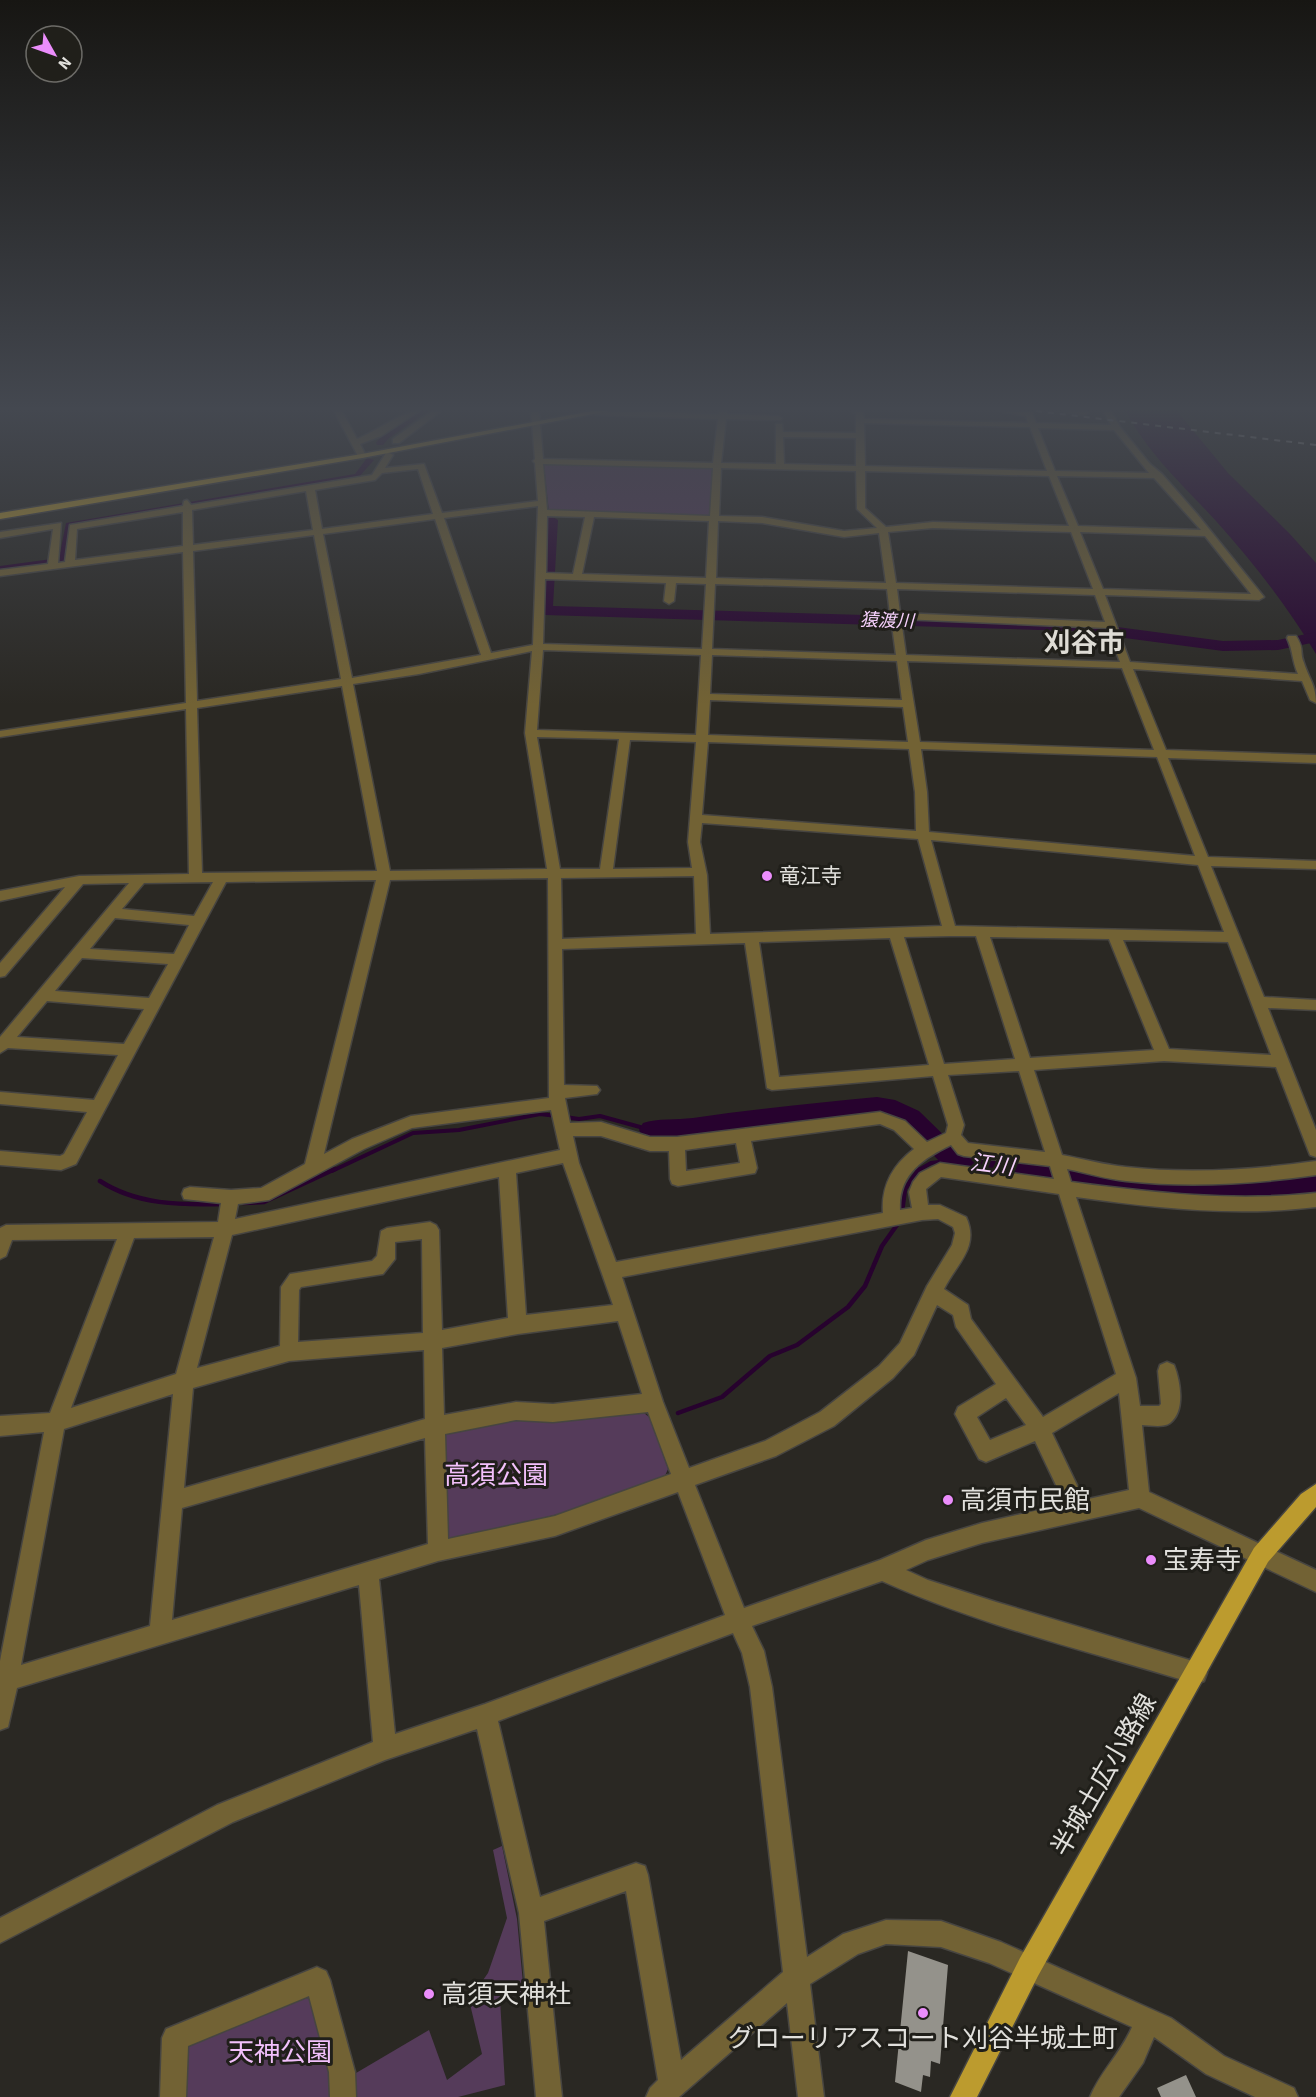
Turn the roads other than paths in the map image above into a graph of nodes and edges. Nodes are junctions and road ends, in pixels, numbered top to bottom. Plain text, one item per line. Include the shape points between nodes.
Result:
1 (542, 508) edge
2 (42, 509) edge
3 (168, 509) edge
4 (171, 509) edge
5 (187, 509) edge
6 (315, 509) edge
7 (436, 509) edge
8 (531, 509) edge
9 (547, 509) edge
10 (715, 509) edge
11 (861, 509) edge
12 (1065, 509) edge
13 (1187, 509) edge
14 (0, 516) edge
15 (439, 516) junction
16 (590, 516) junction
17 (714, 519) junction
18 (58, 525) junction
19 (1073, 529) junction
20 (882, 530) junction
21 (320, 532) junction
22 (1207, 532) junction
23 (0, 535) edge
24 (188, 548) junction
25 (70, 564) junction
26 (0, 566) edge
27 (0, 573) edge
28 (545, 576) junction
29 (577, 578) junction
30 (671, 580) junction
31 (710, 581) junction
32 (890, 586) junction
33 (1101, 593) junction
34 (669, 600) dead end
35 (894, 620) junction
36 (1111, 628) junction
37 (1292, 638) dead end
38 (538, 648) junction
39 (708, 651) junction
40 (487, 657) junction
41 (900, 658) junction
42 (1127, 665) junction
43 (1305, 678) junction
44 (346, 681) junction
45 (705, 697) junction
46 (1316, 700) edge
47 (908, 704) junction
48 (192, 705) junction
49 (531, 733) junction
50 (0, 734) edge
51 (625, 736) junction
52 (702, 739) junction
53 (914, 745) junction
54 (1160, 754) junction
55 (1316, 759) edge
56 (696, 819) junction
57 (923, 836) junction
58 (1203, 861) junction
59 (1316, 865) edge
60 (606, 872) junction
61 (698, 872) junction
62 (554, 873) junction
63 (384, 876) junction
64 (196, 877) junction
65 (222, 877) junction
66 (140, 879) junction
67 (79, 880) junction
68 (0, 896) edge
69 (111, 913) junction
70 (197, 921) junction
71 (950, 931) junction
72 (981, 931) junction
73 (1113, 933) junction
74 (896, 934) junction
75 (1233, 937) junction
76 (751, 938) junction
77 (703, 940) junction
78 (554, 944) junction
79 (78, 953) junction
80 (177, 959) junction
81 (0, 972) edge
82 (43, 995) junction
83 (1257, 1002) junction
84 (153, 1004) junction
85 (1316, 1005) edge
86 (2, 1044) edge
87 (128, 1050) junction
88 (1164, 1055) junction
89 (1280, 1061) junction
90 (1025, 1064) junction
91 (937, 1070) junction
92 (592, 1090) dead end
93 (0, 1098) edge
94 (557, 1098) junction
95 (98, 1107) junction
96 (564, 1130) junction
97 (742, 1135) junction
98 (953, 1137) junction
99 (677, 1144) junction
100 (926, 1150) junction
101 (1316, 1150) edge
102 (569, 1155) junction
103 (0, 1158) edge
104 (1055, 1160) junction
105 (312, 1168) junction
106 (1316, 1168) edge
107 (507, 1169) junction
108 (1064, 1187) junction
109 (190, 1194) dead end
110 (231, 1197) junction
111 (1316, 1200) edge
112 (904, 1216) junction
113 (225, 1229) junction
114 (128, 1231) junction
115 (3, 1234) edge
116 (0, 1251) edge
117 (611, 1271) junction
118 (933, 1292) junction
119 (625, 1312) junction
120 (518, 1324) junction
121 (431, 1341) junction
122 (289, 1352) junction
123 (1167, 1371) dead end
124 (1127, 1378) junction
125 (184, 1382) junction
126 (1009, 1386) junction
127 (654, 1402) junction
128 (1130, 1414) junction
129 (56, 1422) junction
130 (0, 1426) edge
131 (434, 1426) junction
132 (1040, 1429) junction
133 (683, 1479) junction
134 (1316, 1494) edge
135 (1140, 1498) junction
136 (173, 1501) junction
137 (1078, 1510) junction
138 (438, 1551) junction
139 (1262, 1556) junction
140 (882, 1570) junction
141 (368, 1571) junction
142 (1316, 1581) edge
143 (739, 1622) junction
144 (160, 1633) junction
145 (1196, 1673) junction
146 (3, 1680) edge
147 (485, 1715) junction
148 (0, 1719) edge
149 (385, 1749) junction
150 (531, 1913) junction
151 (0, 1931) edge
152 (1029, 1967) junction
153 (796, 1977) junction
154 (1148, 2021) junction
155 (665, 2091) edge
156 (173, 2097) edge
157 (343, 2097) edge
158 (549, 2097) edge
159 (811, 2097) edge
160 (963, 2097) edge
161 (1103, 2097) edge
162 (1285, 2097) edge

1 - 28 street
2 - 14 main road
3 - 18 street
4 - 25 street via 73,527
5 - 24 street
6 - 21 street
7 - 15 street
8 - 15 street
9 - 16 street
10 - 17 street
11 - 20 street
12 - 19 street
13 - 22 street
15 - 21 street
15 - 40 street
16 - 17 street
16 - 29 street
17 - 20 street via 762,520 844,534
17 - 31 street
18 - 23 street
18 - 26 street via 54,561
19 - 20 street via 933,525
19 - 22 street
19 - 33 street
20 - 32 street
21 - 24 street
21 - 44 street
22 - 33 street via 1259,597
24 - 25 street
24 - 48 street
25 - 27 street
28 - 29 street
28 - 38 street
29 - 30 street
30 - 31 street
30 - 34 street
31 - 32 street
31 - 39 street
32 - 33 street
32 - 35 street
33 - 36 street
35 - 36 street
35 - 41 street
36 - 42 street
37 - 43 street
38 - 39 street
38 - 40 street
38 - 49 street
39 - 41 street
39 - 45 street
40 - 44 street
41 - 42 street
41 - 47 street
42 - 43 street
42 - 54 street
43 - 46 street
44 - 48 street
44 - 63 street
45 - 47 street
45 - 52 street
47 - 53 street
48 - 50 street
48 - 64 street
49 - 51 street
49 - 62 street
51 - 52 street
51 - 60 street
52 - 53 street
52 - 56 street
53 - 54 street
53 - 57 street
54 - 55 street
54 - 58 street
56 - 57 street
56 - 61 street
57 - 58 street
57 - 71 street
58 - 59 street
58 - 75 street
60 - 61 street
60 - 62 street
61 - 77 street
62 - 63 street
62 - 78 street
63 - 65 street
63 - 105 street
64 - 65 street
64 - 66 street
65 - 70 street
66 - 67 street
66 - 69 street
67 - 68 street
67 - 81 street
69 - 70 street
69 - 79 street
70 - 80 street
71 - 72 street
71 - 74 street
72 - 73 street
72 - 90 street
73 - 75 street
73 - 88 street
74 - 76 street
74 - 91 street
75 - 83 street
76 - 77 street
76 - 91 street via 772,1084
77 - 78 street
78 - 94 street
79 - 80 street
79 - 82 street
80 - 84 street
82 - 84 street
82 - 86 street
83 - 85 street
83 - 89 street
84 - 87 street
86 - 87 street
87 - 95 street
88 - 89 street
88 - 90 street
89 - 101 street
90 - 91 street
90 - 104 street
91 - 98 street via 956,1125
92 - 94 street
93 - 95 street
94 - 96 street
94 - 105 street via 455,1118 411,1122
95 - 103 street via 70,1159 61,1164
96 - 99 street via 601,1129 650,1144
96 - 102 street
97 - 99 street
97 - 99 street via 749,1168 678,1179
97 - 100 street via 880,1118 905,1128
98 - 100 street
98 - 104 street via 964,1149
100 - 112 street via 897,1176 890,1204
102 - 107 street
102 - 117 street
104 - 106 street via 1125,1174 1177,1177 1270,1175
104 - 108 street
105 - 110 street via 263,1195
107 - 113 street
107 - 120 street
108 - 111 street via 1177,1203
108 - 112 street via 940,1170 917,1187 917,1200
108 - 124 street
109 - 110 street
110 - 113 street
112 - 117 street
112 - 118 street via 940,1212 960,1221 964,1233 960,1248
113 - 114 street
113 - 125 street
114 - 115 street
114 - 129 street
115 - 116 street
117 - 119 street
118 - 126 street via 962,1311 962,1321
118 - 133 street via 907,1349 886,1372 827,1419 769,1449
119 - 120 street
119 - 127 street
120 - 121 street
121 - 122 street
121 - 122 street via 429,1230 387,1236 386,1259 377,1268 296,1280 290,1287
121 - 131 street
122 - 125 street
123 - 128 street via 1171,1406 1164,1416
124 - 128 street
124 - 132 street
125 - 129 street
125 - 136 street
126 - 132 street
126 - 132 street via 965,1413 986,1452
127 - 131 street via 553,1413 516,1411
127 - 133 street
128 - 135 street
129 - 130 street
129 - 146 street
131 - 136 street
131 - 138 street
132 - 137 street
133 - 138 street via 555,1526
133 - 143 street
134 - 139 main road, 半城土広小路線
135 - 137 street
135 - 139 street
136 - 144 street
137 - 140 street via 926,1550
138 - 141 street
139 - 142 street
139 - 145 main road, 半城土広小路線
140 - 143 street
140 - 145 street via 986,1610
141 - 144 street
141 - 149 street
143 - 147 street
143 - 153 street via 753,1652 761,1686
144 - 146 street
145 - 152 main road, 半城土広小路線
146 - 148 street
147 - 149 street
147 - 150 street
149 - 151 street via 225,1813
150 - 155 street via 636,1875
150 - 158 street
152 - 153 street via 941,1934 886,1932 852,1942
152 - 154 street
152 - 160 main road, 半城土広小路線
153 - 155 street
153 - 159 street
154 - 161 street via 1134,2054
154 - 162 street via 1215,2065
156 - 157 street via 175,2038 317,1980 342,2072

